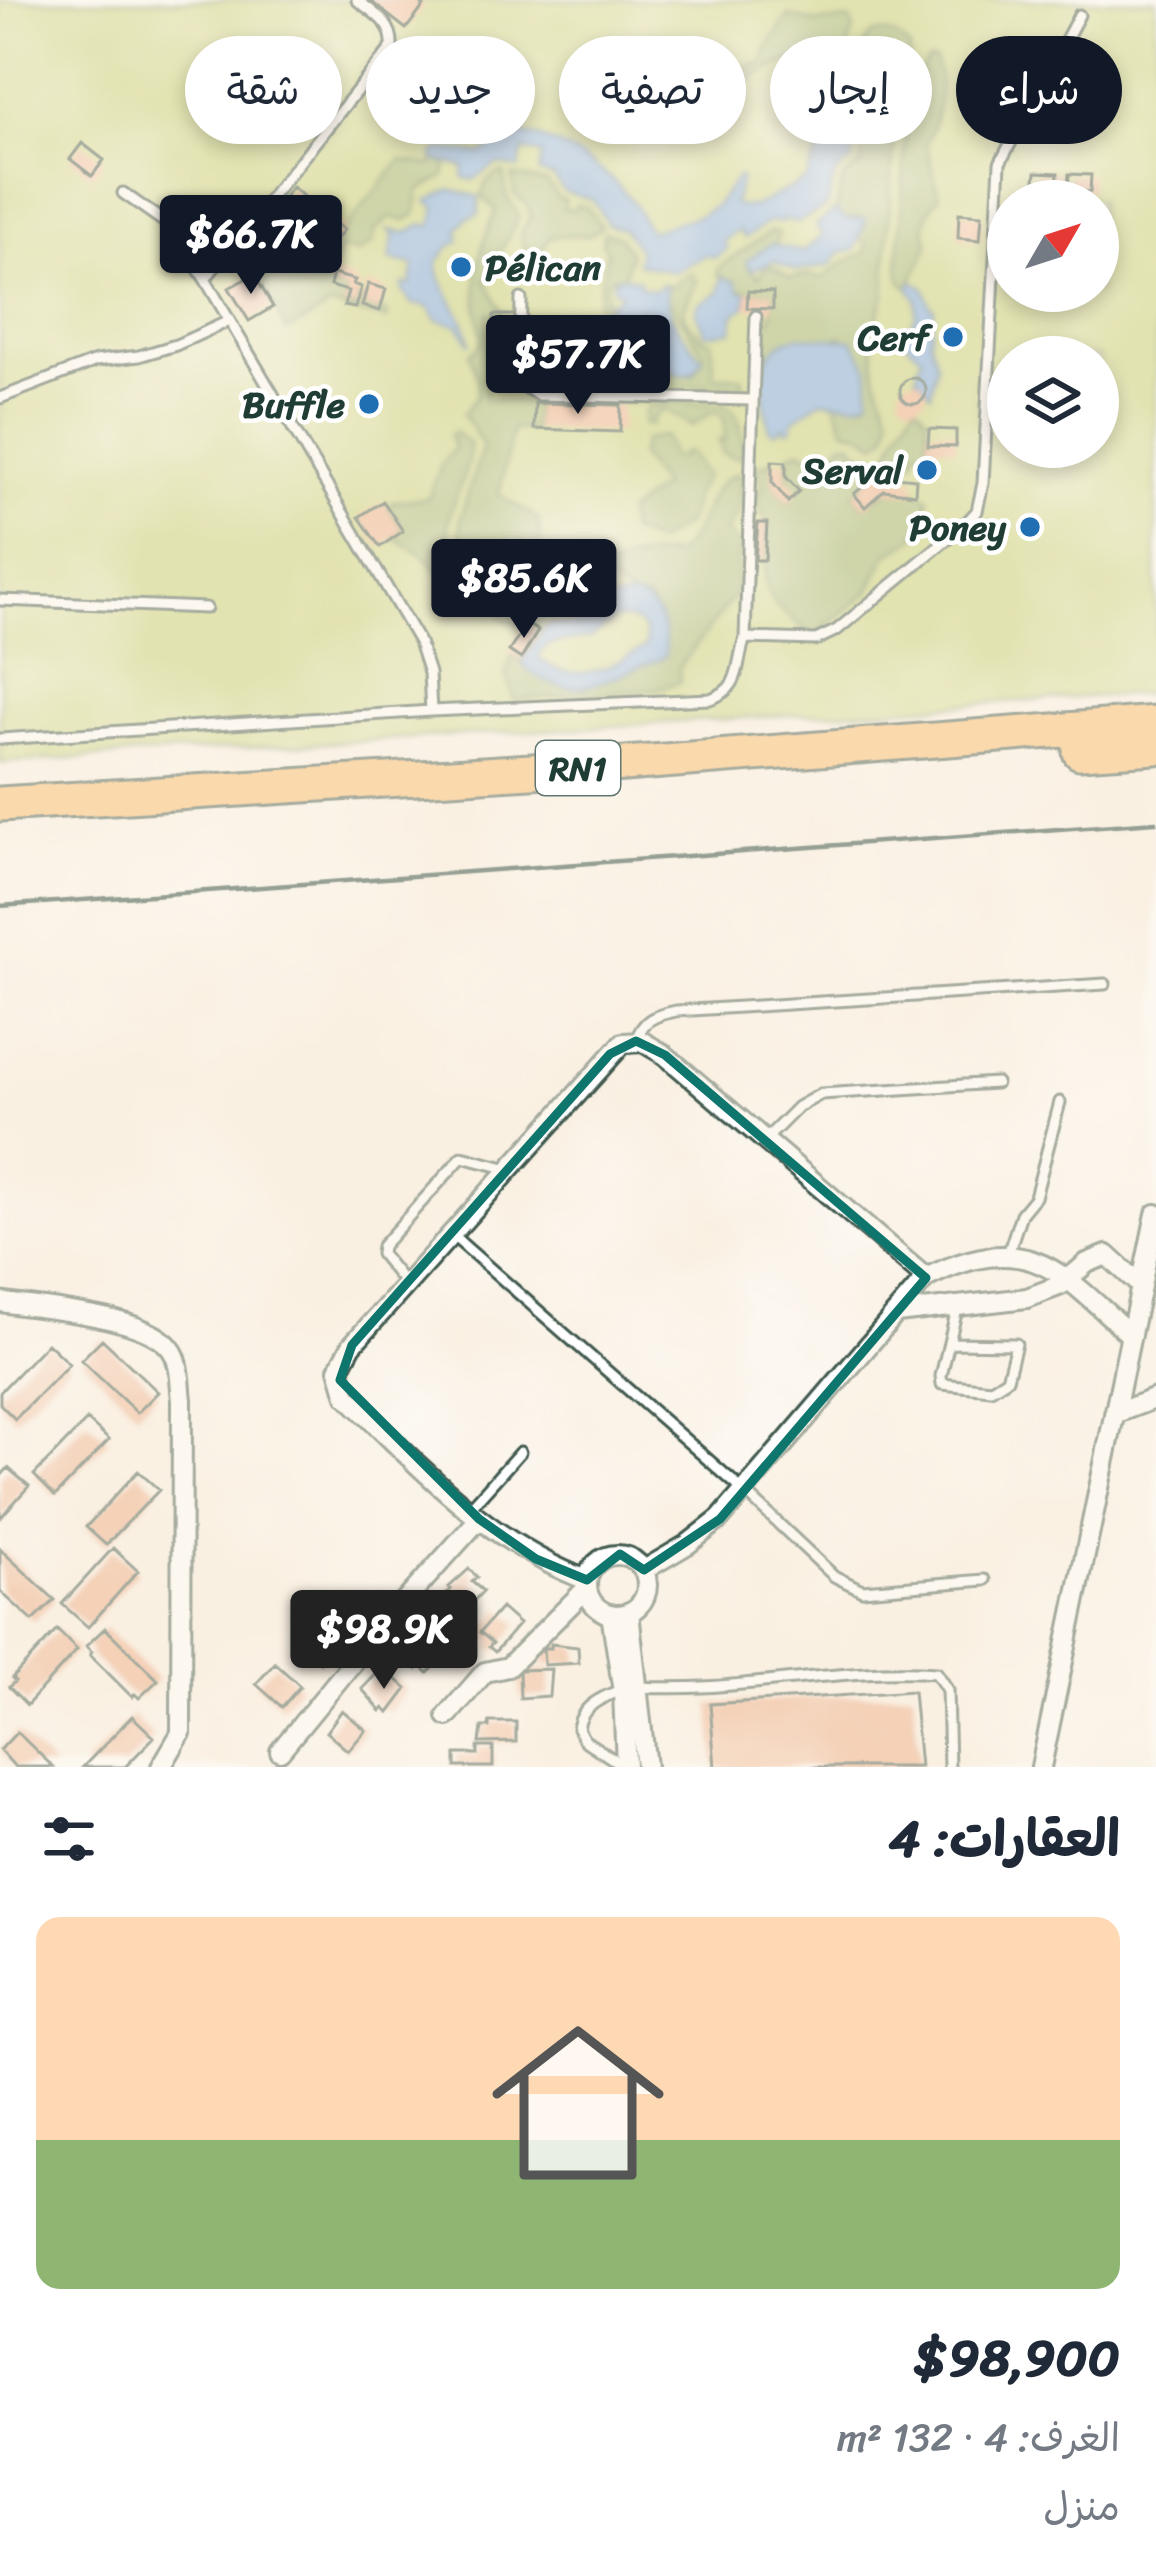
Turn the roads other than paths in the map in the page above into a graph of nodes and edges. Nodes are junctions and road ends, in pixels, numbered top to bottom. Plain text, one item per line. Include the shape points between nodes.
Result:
1 (357, 0) edge
2 (1079, 15) dead end
3 (123, 193) dead end
4 (205, 279) junction
5 (521, 299) dead end
6 (756, 316) dead end
7 (229, 320) junction
8 (593, 337) dead end
9 (590, 395) junction
10 (0, 398) edge
11 (751, 400) junction
12 (0, 599) edge
13 (206, 608) dead end
14 (745, 638) junction
15 (431, 711) junction
16 (1156, 723) edge
17 (0, 739) edge
18 (1156, 747) edge
19 (0, 803) edge
20 (0, 820) edge
21 (1105, 984) dead end
22 (636, 1041) junction
23 (996, 1083) dead end
24 (1060, 1102) dead end
25 (763, 1142) junction
26 (508, 1169) junction
27 (1156, 1214) edge
28 (452, 1234) junction
29 (1006, 1257) junction
30 (926, 1278) junction
31 (1070, 1279) junction
32 (406, 1286) junction
33 (1141, 1286) junction
34 (0, 1302) edge
35 (958, 1305) junction
36 (897, 1313) junction
37 (1128, 1334) junction
38 (949, 1343) junction
39 (1156, 1399) edge
40 (1114, 1414) junction
41 (520, 1452) dead end
42 (745, 1492) junction
43 (474, 1514) junction
44 (644, 1570) junction
45 (985, 1580) dead end
46 (587, 1584) junction
47 (620, 1613) junction
48 (630, 1688) junction
49 (447, 1716) dead end
50 (280, 1751) dead end
51 (161, 1767) edge
52 (626, 1767) edge
53 (646, 1767) edge
54 (949, 1767) edge
55 (1041, 1767) edge

1 - 4 lane via 390,29 392,47
2 - 14 lane via 1000,163 976,511 837,630 815,640
3 - 4 lane via 170,226
4 - 7 lane
5 - 9 lane via 526,388
6 - 11 lane
7 - 10 lane
7 - 15 lane via 419,642
8 - 9 lane
9 - 11 lane
11 - 14 lane
12 - 13 lane
14 - 15 lane via 735,682 710,699
15 - 17 lane
16 - 19 highway, RN1
18 - 20 highway, RN1
21 - 22 lane via 676,1011 646,1022
22 - 25 street via 665,1055
22 - 26 street via 610,1054
23 - 25 lane via 821,1094
24 - 29 lane via 1035,1197
25 - 30 street
26 - 28 street
26 - 32 lane via 462,1157 382,1246
27 - 33 street
28 - 32 street
28 - 42 lane
29 - 30 street
29 - 31 street via 1028,1257
30 - 36 street
31 - 33 street via 1107,1255
31 - 35 street via 1027,1298
31 - 37 street
32 - 43 street via 344,1356 342,1388
33 - 37 street
34 - 51 street via 128,1324 173,1352 182,1400 182,1733
35 - 36 street
35 - 38 lane
36 - 42 street
37 - 40 street
38 - 38 lane via 942,1384 992,1389 1007,1378 1016,1344
39 - 40 street
40 - 55 street
41 - 43 lane
42 - 44 street via 704,1532
42 - 45 lane via 835,1576 862,1590
43 - 46 street
43 - 50 street
44 - 46 street via 634,1559 605,1557
44 - 47 street via 645,1595
46 - 47 street via 595,1605
46 - 49 street
47 - 48 street
48 - 52 street
48 - 52 lane via 598,1699 578,1722 584,1741
48 - 53 street
48 - 54 lane via 936,1673 947,1690

